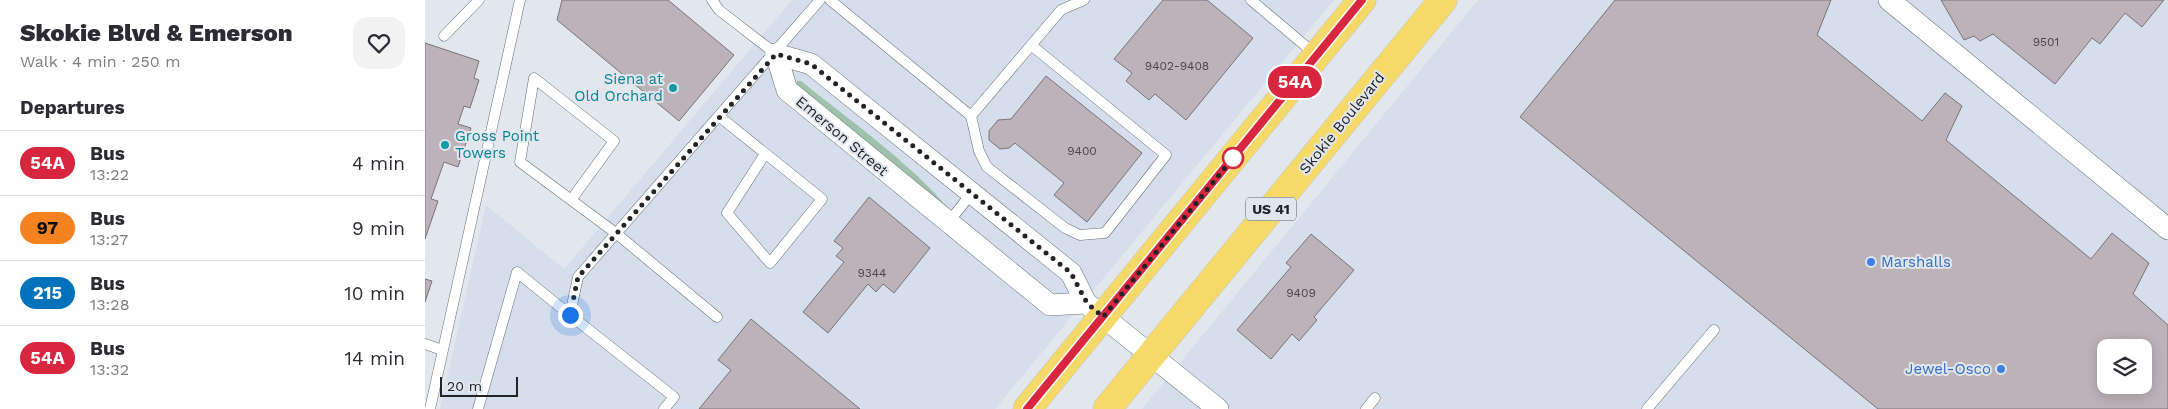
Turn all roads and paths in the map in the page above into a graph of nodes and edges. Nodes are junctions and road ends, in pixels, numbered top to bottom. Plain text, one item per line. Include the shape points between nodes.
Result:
1 (479, 0) edge
2 (520, 0) edge
3 (712, 0) edge
4 (820, 0) edge
5 (830, 0) edge
6 (1084, 0) edge
7 (1251, 0) edge
8 (1362, 0) edge
9 (1443, 0) edge
10 (1889, 0) edge
11 (444, 36) dead end
12 (1031, 45) junction
13 (776, 54) junction
14 (1316, 55) junction
15 (971, 116) junction
16 (720, 117) junction
17 (765, 154) junction
18 (971, 194) junction
19 (571, 200) junction
20 (948, 223) junction
21 (2168, 229) edge
22 (617, 234) junction
23 (1095, 310) junction
24 (570, 315) junction
25 (717, 317) dead end
26 (1713, 330) dead end
27 (425, 344) edge
28 (442, 350) junction
29 (1151, 356) junction
30 (1375, 398) dead end
31 (429, 409) edge
32 (478, 409) edge
33 (665, 409) edge
34 (1027, 409) edge
35 (1107, 409) edge
36 (1218, 409) edge
37 (1366, 409) edge
38 (1647, 409) edge

1 - 11 lane
2 - 28 lane
3 - 13 lane via 719,10
4 - 13 lane
5 - 15 lane
6 - 12 lane via 1061,10
7 - 14 lane
8 - 14 main road
9 - 29 main road, Skokie Boulevard / US 41
10 - 21 street
12 - 15 lane
12 - 15 lane via 1166,155 1105,233 1080,235 1065,228 987,167 979,151
13 - 16 lane
13 - 18 street via 811,64
13 - 20 street, Emerson Street via 787,90
14 - 23 main road
16 - 17 lane
16 - 22 lane
17 - 17 lane via 727,213 770,263 822,199
18 - 20 lane
18 - 23 street via 1071,273
19 - 19 lane via 520,162 533,78 615,142
19 - 22 lane
20 - 23 street, Emerson Street via 1050,305
22 - 24 lane via 578,277
22 - 25 lane
23 - 29 street
23 - 34 main road
24 - 32 lane via 517,272
24 - 33 lane via 674,397
26 - 38 lane
27 - 28 lane
28 - 31 lane
29 - 35 main road, Skokie Boulevard / US 41
29 - 36 street
30 - 37 lane

